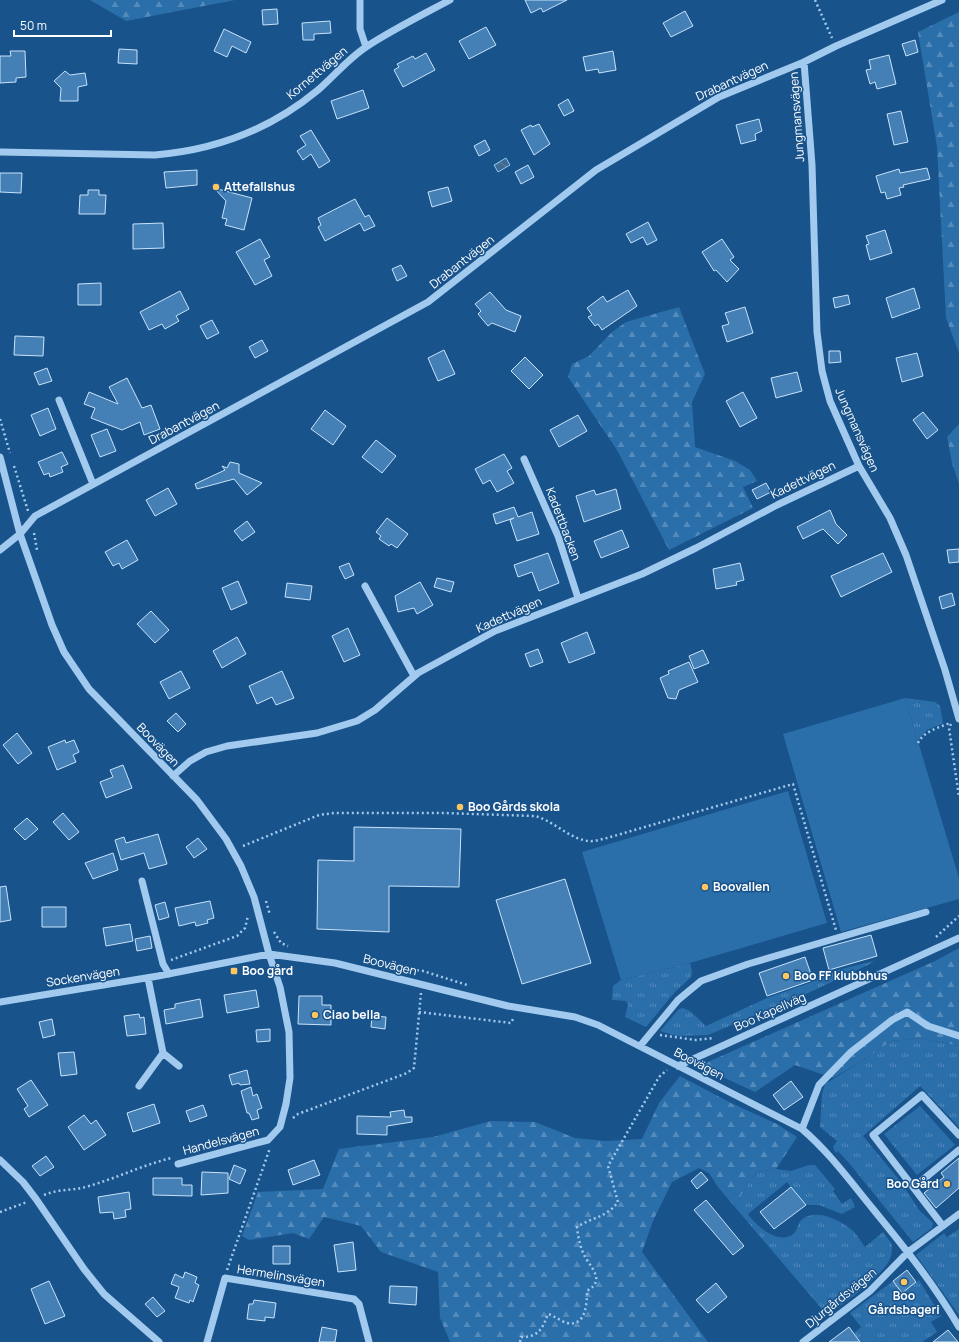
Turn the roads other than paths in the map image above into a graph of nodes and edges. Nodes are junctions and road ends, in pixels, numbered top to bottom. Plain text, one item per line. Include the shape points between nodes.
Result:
1 (360, 0) edge
2 (450, 0) edge
3 (942, 0) edge
4 (366, 47) junction
5 (804, 62) junction
6 (0, 152) edge
7 (59, 400) dead end
8 (0, 457) edge
9 (524, 459) dead end
10 (859, 466) junction
11 (93, 484) junction
12 (20, 534) junction
13 (0, 550) edge
14 (365, 586) dead end
15 (578, 598) junction
16 (414, 676) junction
17 (958, 710) edge
18 (959, 719) edge
19 (173, 776) junction
20 (142, 881) dead end
21 (926, 912) dead end
22 (959, 938) edge
23 (269, 954) junction
24 (169, 974) junction
25 (148, 978) junction
26 (0, 1002) edge
27 (959, 1036) edge
28 (640, 1046) junction
29 (163, 1053) junction
30 (179, 1066) dead end
31 (678, 1066) junction
32 (138, 1086) dead end
33 (802, 1129) junction
34 (959, 1135) edge
35 (959, 1150) edge
36 (0, 1160) edge
37 (178, 1164) dead end
38 (914, 1187) junction
39 (959, 1214) edge
40 (943, 1226) junction
41 (908, 1252) junction
42 (959, 1327) edge
43 (159, 1342) edge
44 (207, 1342) edge
45 (369, 1342) edge
46 (803, 1342) edge

1 - 4 street via 360,29
2 - 4 street, Kornettvägen
3 - 5 street, Drabantvägen
4 - 6 street, Kornettvägen via 318,90 287,112 255,131 212,146 155,155
5 - 10 street, Jungmansvägen via 812,165 819,355 830,401
5 - 11 street, Drabantvägen via 719,97 596,170 428,302
7 - 11 street
8 - 12 street, Boovägen
9 - 15 street, Kadettbacken via 558,536
10 - 15 street, Kadettvägen via 683,554 618,584
10 - 17 street, Jungmansvägen via 890,518 906,555
11 - 12 street, Drabantvägen via 35,516
12 - 13 street, Drabantvägen
12 - 19 street, Boovägen via 52,626 74,670 88,689
14 - 16 street
15 - 16 street, Kadettvägen via 495,631
16 - 19 street, Kadettvägen via 375,710 357,721 317,733 227,746 206,752 190,761
17 - 18 street, Jungmansvägen
19 - 23 street, Boovägen via 197,800 241,866 256,902
20 - 24 street via 163,964
21 - 28 street via 748,964 701,981 678,1000
22 - 31 street, Boo Kapellväg
23 - 24 street, Sockenvägen
23 - 28 street, Boovägen via 335,963 508,1006 575,1017 598,1025
23 - 37 street, Handelsvägen via 280,987 289,1032 290,1078 280,1127 268,1140
24 - 25 street, Sockenvägen
25 - 26 street, Sockenvägen
25 - 29 street
27 - 33 street via 928,1026 908,1012 892,1020 851,1052 819,1085
28 - 31 street, Boovägen
29 - 30 street
29 - 32 street
31 - 33 street, Boovägen
33 - 41 street, Boovägen via 822,1147
34 - 38 street via 922,1095 873,1135
35 - 38 street
36 - 43 street via 23,1182 104,1294
38 - 40 street
39 - 40 street, Djurgårdsvägen
40 - 41 street, Djurgårdsvägen
41 - 42 street, Boovägen
41 - 46 street, Djurgårdsvägen via 870,1291
44 - 45 street, Hermelinsvägen via 225,1278 357,1300

